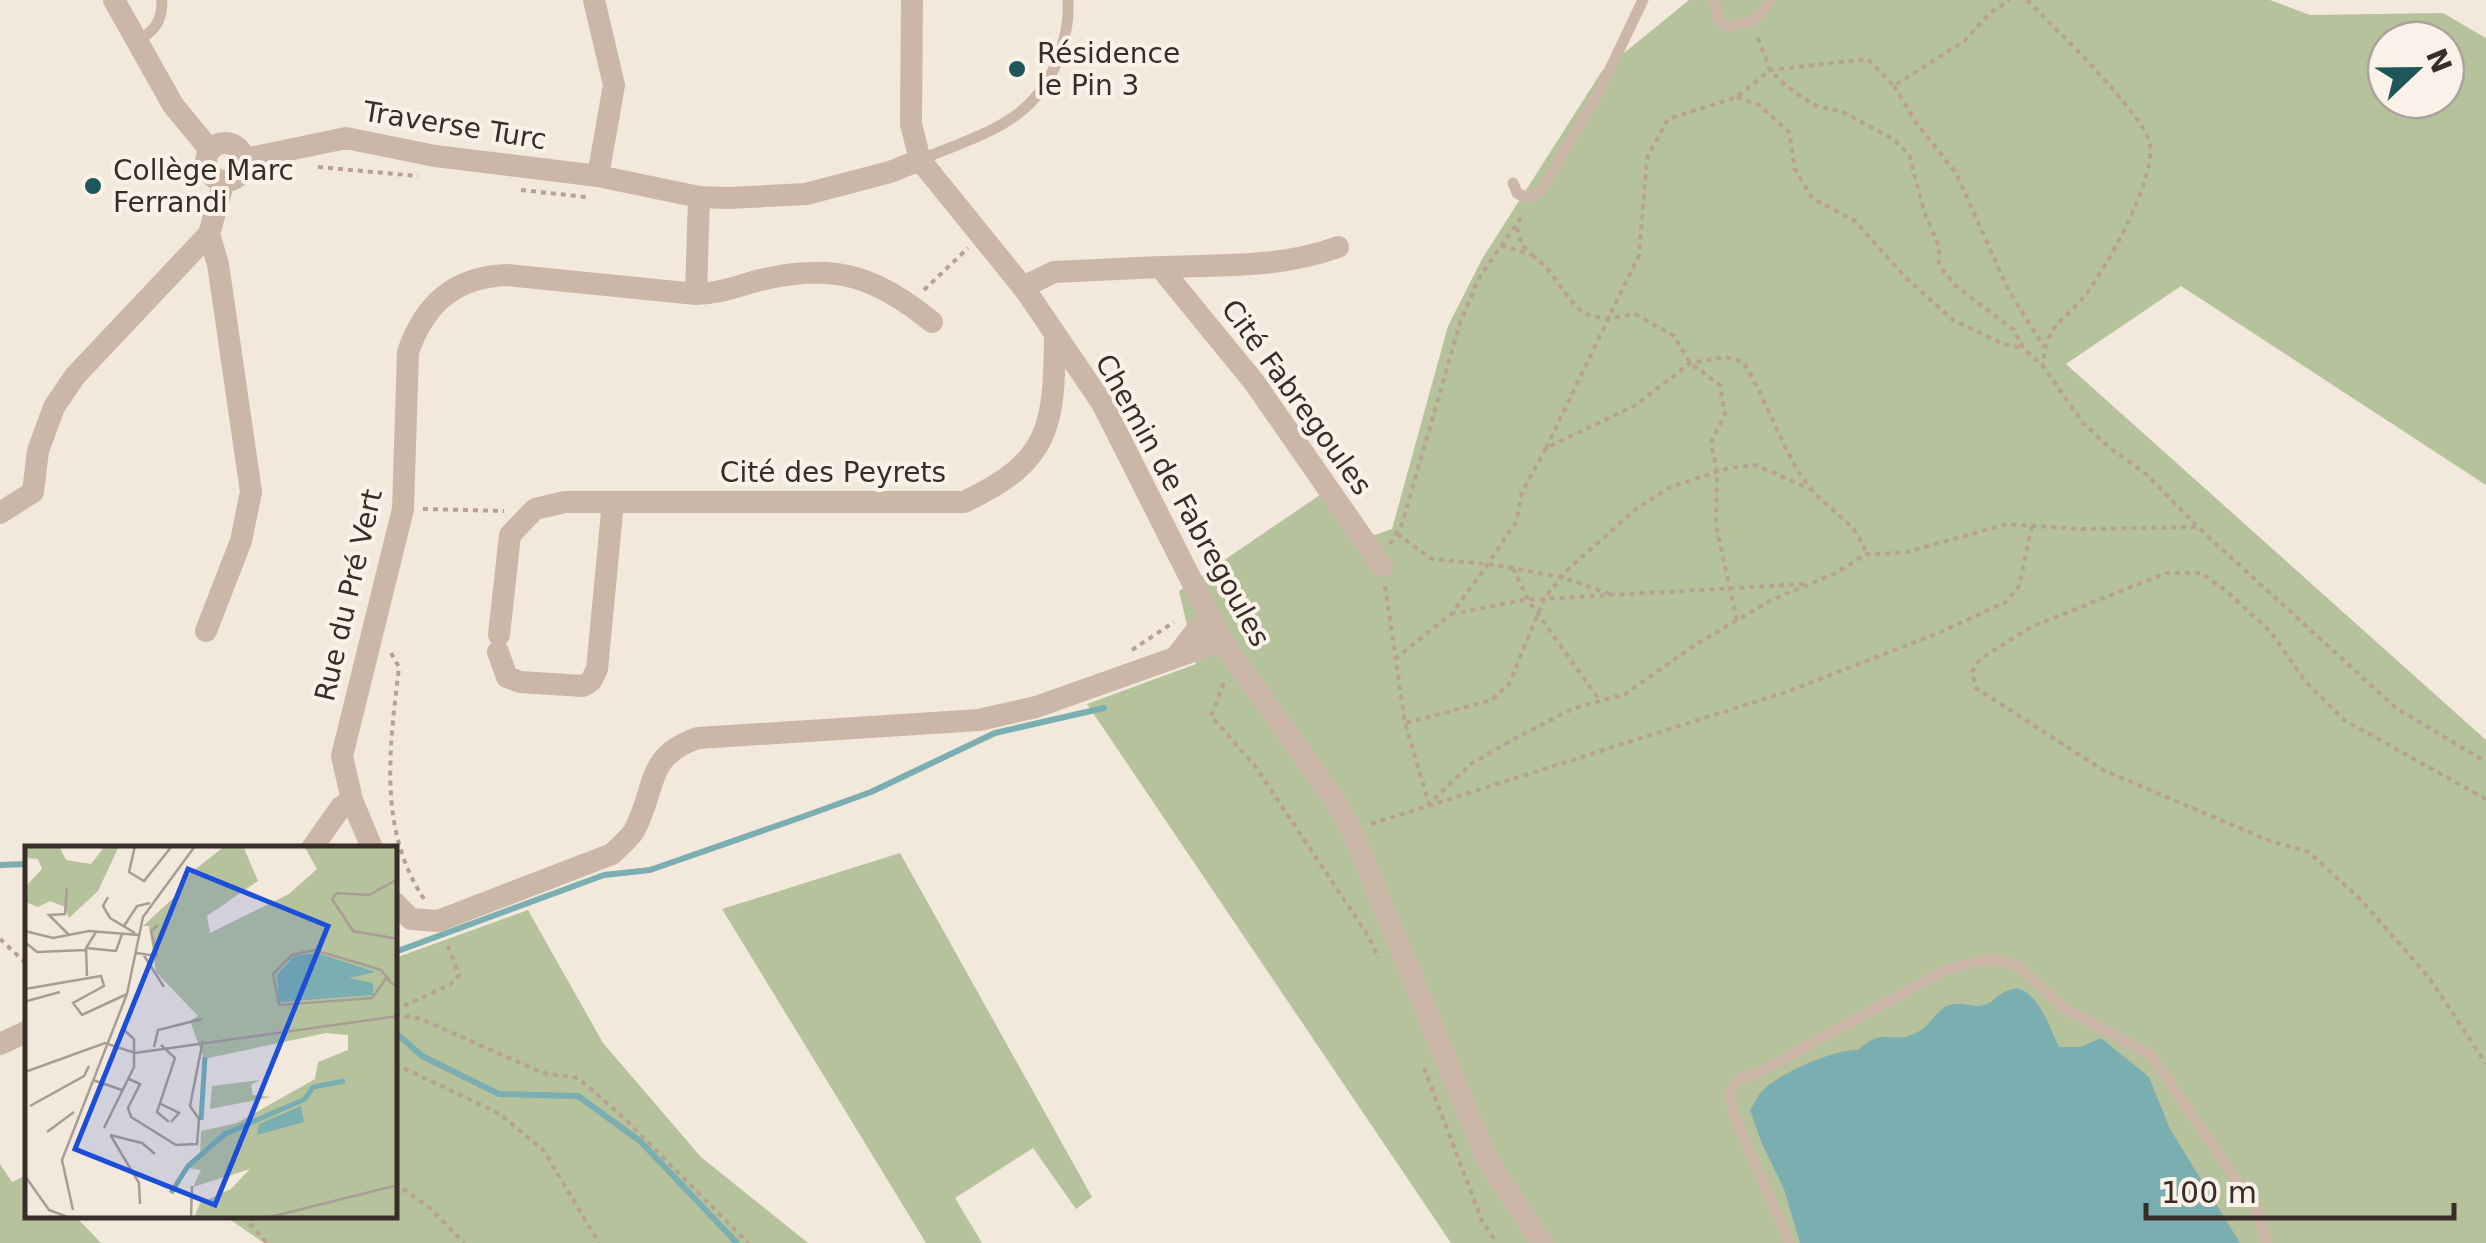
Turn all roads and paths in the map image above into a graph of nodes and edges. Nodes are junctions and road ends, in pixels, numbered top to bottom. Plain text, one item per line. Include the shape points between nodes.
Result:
1 (114, 0) edge
2 (162, 0) edge
3 (594, 0) edge
4 (912, 0) edge
5 (1068, 0) edge
6 (1643, 0) edge
7 (1714, 0) edge
8 (1770, 0) edge
9 (2009, 0) edge
10 (2027, 0) edge
11 (1753, 22) junction
12 (138, 41) junction
13 (1770, 70) junction
14 (1894, 86) junction
15 (1737, 97) junction
16 (210, 150) junction
17 (245, 159) junction
18 (920, 160) junction
19 (598, 176) junction
20 (224, 181) junction
21 (1513, 184) dead end
22 (1535, 196) junction
23 (700, 197) junction
24 (1516, 224) junction
25 (209, 234) junction
26 (981, 236) junction
27 (1501, 245) junction
28 (1338, 247) dead end
29 (1532, 255) junction
30 (1160, 267) junction
31 (1022, 287) junction
32 (696, 294) junction
33 (910, 304) junction
34 (1606, 321) junction
35 (932, 322) dead end
36 (1055, 334) junction
37 (2022, 348) junction
38 (2044, 348) junction
39 (1690, 362) junction
40 (2043, 366) junction
41 (1546, 448) junction
42 (1717, 472) junction
43 (1812, 490) junction
44 (613, 502) junction
45 (404, 509) junction
46 (535, 509) junction
47 (0, 512) edge
48 (2032, 526) junction
49 (2198, 527) junction
50 (1396, 533) junction
51 (1866, 554) junction
52 (1488, 564) junction
53 (1382, 566) junction
54 (1513, 568) junction
55 (1562, 577) junction
56 (1812, 583) junction
57 (1728, 588) junction
58 (1614, 595) junction
59 (1544, 599) junction
60 (1528, 600) junction
61 (1538, 613) junction
62 (1451, 614) junction
63 (1736, 621) junction
64 (206, 631) dead end
65 (1223, 640) junction
66 (369, 648) junction
67 (1395, 659) junction
68 (1600, 701) junction
69 (1405, 723) junction
70 (2486, 762) edge
71 (352, 800) junction
72 (2486, 800) edge
73 (1429, 804) junction
74 (1352, 832) junction
75 (313, 846) edge
76 (371, 846) edge
77 (398, 905) edge
78 (438, 921) junction
79 (0, 939) edge
80 (1380, 960) dead end
81 (25, 962) edge
82 (398, 1010) edge
83 (398, 1013) edge
84 (25, 1032) edge
85 (0, 1044) edge
86 (1422, 1060) dead end
87 (2486, 1064) edge
88 (398, 1065) edge
89 (398, 1185) edge
90 (245, 1218) edge
91 (267, 1243) edge
92 (464, 1243) edge
93 (599, 1243) edge
94 (748, 1243) edge
95 (1497, 1243) edge
96 (1542, 1243) edge
97 (1790, 1243) edge
98 (2266, 1243) edge

1 - 12 street
2 - 12 lane via 154,31
3 - 19 street via 614,85
4 - 18 street, Chemin de Fabregoules via 912,124
5 - 18 lane via 1059,58 1048,84 1019,116
6 - 22 lane via 1600,90
7 - 11 lane via 1719,21 1729,27
8 - 11 lane
9 - 14 path via 1964,41
10 - 38 path via 2082,53 2142,123 2150,142 2150,167 2112,259 2080,303 2053,325
11 - 13 path
12 - 16 street
13 - 14 path via 1868,59
13 - 15 path
13 - 37 path via 1814,105 1843,112 1909,154 1939,265 2014,330
14 - 38 path via 1956,173 2008,289
15 - 34 path via 1668,119 1647,158 1639,255
15 - 37 path via 1759,105 1789,132 1795,169 1812,198 1855,221 1953,320
16 - 17 street via 229,142
16 - 20 street via 207,168
17 - 19 street, Traverse Turc via 346,138
17 - 20 street via 237,178
18 - 23 street, Traverse Turc via 806,194
18 - 26 street, Chemin de Fabregoules
19 - 23 street, Traverse Turc
20 - 25 street
21 - 22 lane via 1521,196
22 - 24 path
23 - 32 street
24 - 27 path
24 - 29 path
25 - 47 street via 75,376 54,407 32,492
25 - 64 street via 251,492 241,541
26 - 31 street, Chemin de Fabregoules
26 - 33 path
27 - 29 path
27 - 50 path via 1478,278 1460,323
28 - 30 street, Cité Fabregoules via 1280,262
29 - 34 path via 1576,310
30 - 31 street, Cité Fabregoules via 1054,272
30 - 53 street, Cité Fabregoules via 1254,382
31 - 36 street, Chemin de Fabregoules
32 - 33 street, Rue du Pré Vert via 804,272 852,276
32 - 45 street, Rue du Pré Vert via 506,275 479,276 454,288 416,328 408,352
33 - 35 street, Rue du Pré Vert
34 - 39 path via 1635,314 1674,336
34 - 41 path
36 - 44 street, Cité des Peyrets via 1052,416 1034,454 1001,485 964,502
36 - 65 street, Chemin de Fabregoules via 1102,403
37 - 40 path
38 - 40 path
39 - 41 path via 1636,405
39 - 42 path via 1720,385 1725,414 1711,443
39 - 43 path via 1742,362
40 - 49 path via 2083,423
41 - 52 path via 1522,492 1516,522
42 - 43 path via 1756,465
42 - 55 path via 1670,487 1636,510
42 - 57 path via 1716,525
43 - 51 path via 1860,534
44 - 46 street, Cité des Peyrets
44 - 46 street via 597,669 583,686 507,677 498,644 510,536
45 - 46 path
45 - 66 street, Rue du Pré Vert
48 - 49 path
48 - 51 path via 2006,524 1903,553
48 - 73 path via 2019,586 2006,602 1790,691
49 - 70 path via 2396,708
50 - 52 path via 1432,559
50 - 53 path
51 - 56 path
52 - 54 path
52 - 62 path
53 - 67 path
54 - 55 path
54 - 60 path
55 - 58 path
55 - 59 path
56 - 57 path
56 - 63 path
57 - 58 path
57 - 63 path
58 - 59 path
59 - 60 path
59 - 61 path
60 - 61 path
60 - 62 path
61 - 68 path
61 - 69 path via 1509,684 1492,700
62 - 67 path
63 - 68 path via 1624,694
65 - 74 street, Chemin de Fabregoules
65 - 78 street via 1036,707 978,720 712,735 678,745 662,758 633,833 612,854
65 - 80 path via 1211,716 1255,766
66 - 71 street, Rue du Pré Vert via 342,756
66 - 78 path via 395,656 398,667 388,772 394,829 416,887 433,903
67 - 69 path
68 - 73 path via 1572,709 1471,764
69 - 73 path
71 - 75 street
71 - 76 street, Rue du Pré Vert
72 - 87 path via 2344,720 2305,682 2270,631 2201,573 2166,573 2031,627 1980,659 1972,672 1976,688 2103,770 2309,852 2430,979
73 - 74 path
74 - 96 street, Chemin de Fabregoules via 1487,1160
77 - 78 street via 410,919
78 - 82 path via 459,975
79 - 81 path
83 - 94 path via 544,1073 578,1078
84 - 85 street
86 - 95 path via 1482,1221
88 - 93 path via 500,1114 544,1151
89 - 92 path
90 - 91 path
97 - 98 lane via 1733,1113 1730,1092 1739,1079 1947,969 1990,959 2018,965 2066,1008 2151,1055 2260,1215

